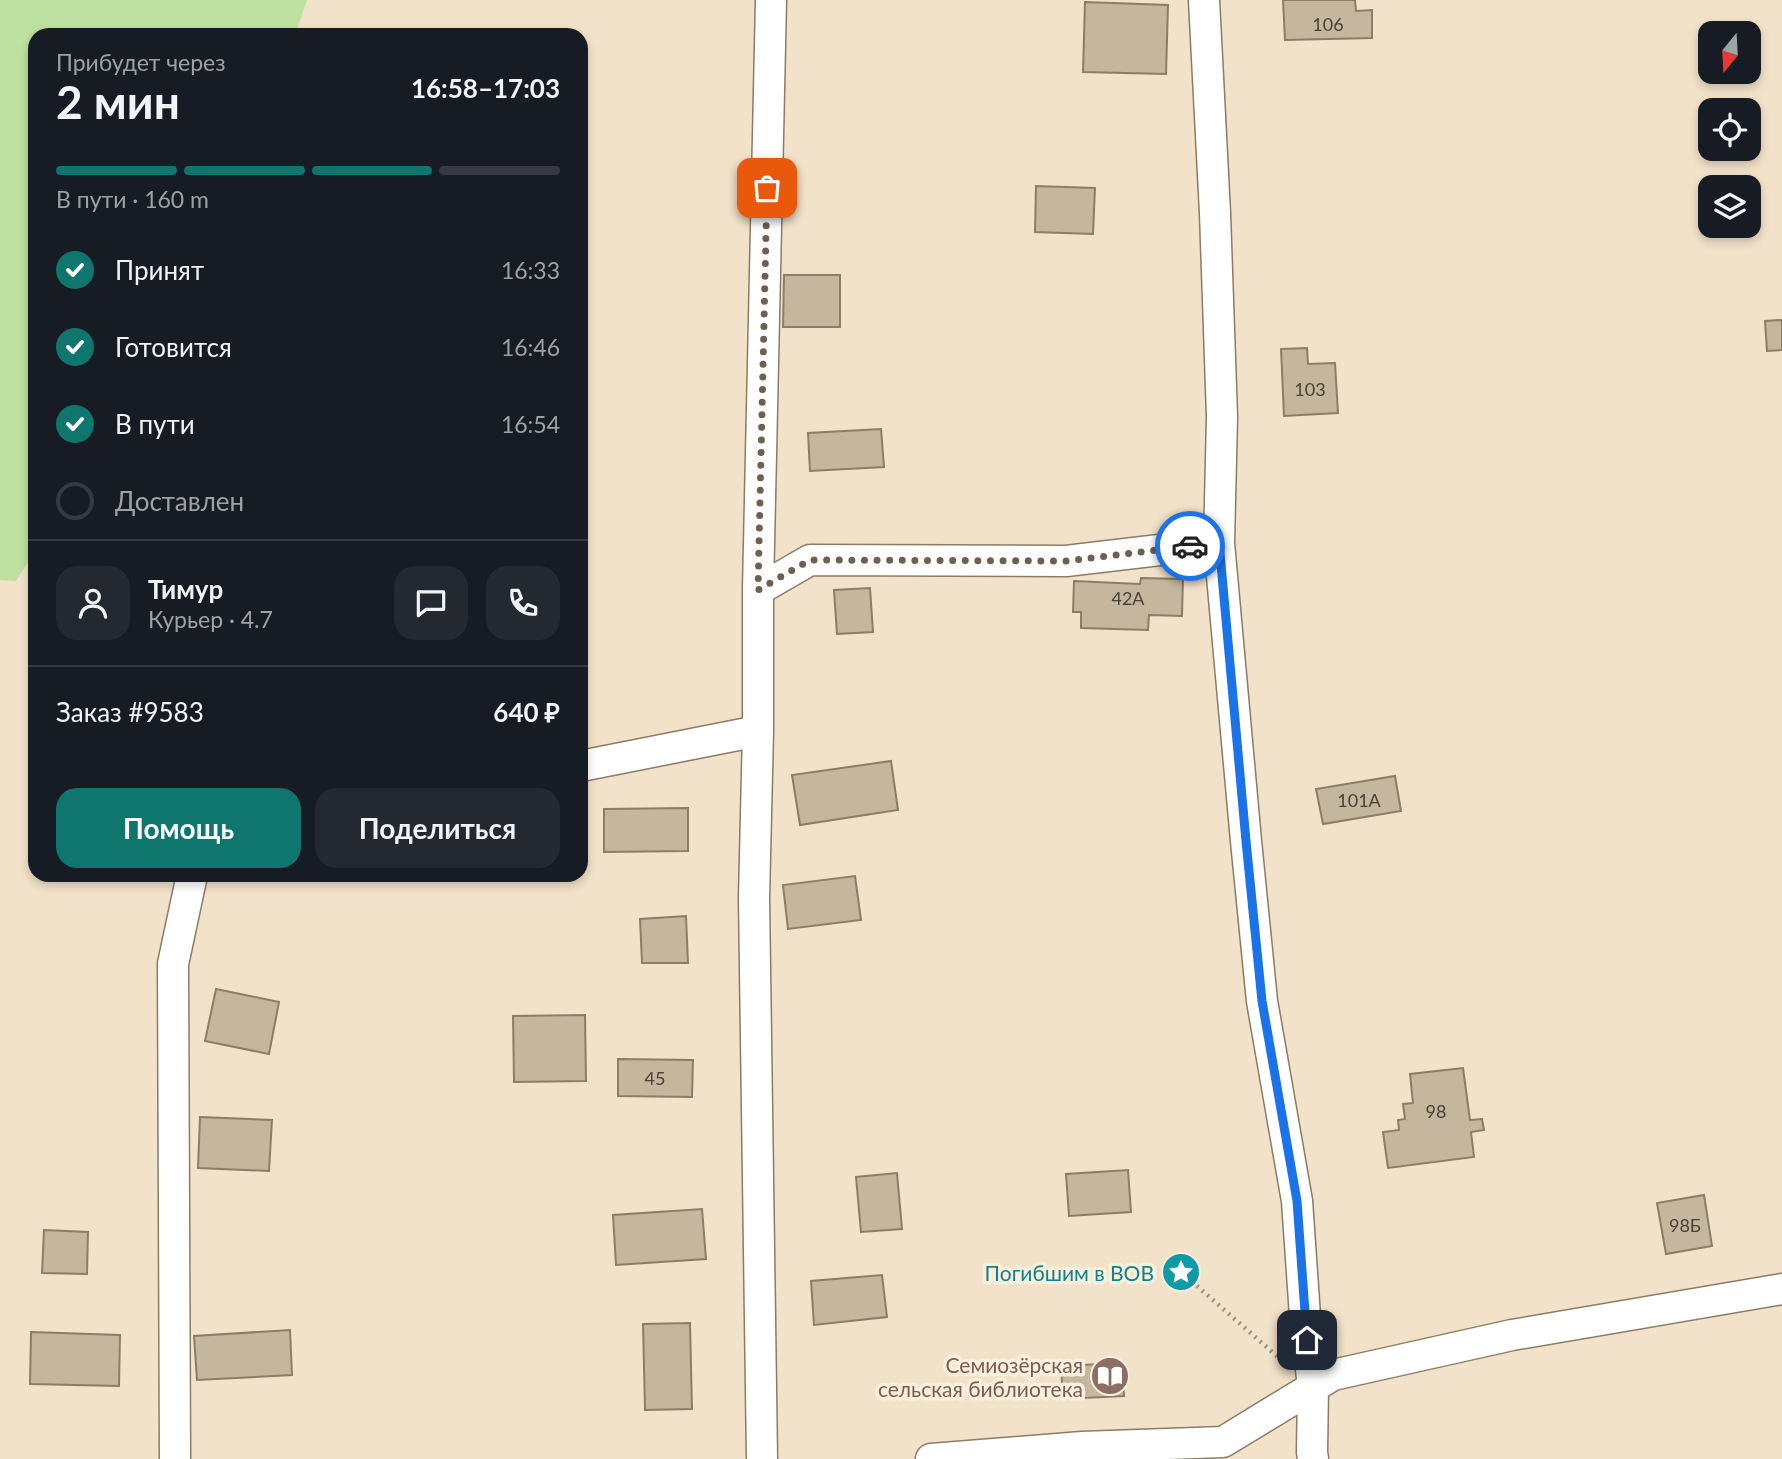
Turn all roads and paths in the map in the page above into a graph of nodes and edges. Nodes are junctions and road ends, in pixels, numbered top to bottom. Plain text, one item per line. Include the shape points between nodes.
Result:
1 (771, 0) edge
2 (1204, 0) edge
3 (1219, 542) junction
4 (758, 590) junction
5 (758, 731) junction
6 (588, 765) edge
7 (191, 882) edge
8 (1181, 1272) dead end
9 (1782, 1289) edge
10 (1313, 1387) junction
11 (175, 1459) edge
12 (762, 1459) edge
13 (931, 1459) edge
14 (1313, 1459) edge

1 - 4 street
2 - 3 street via 1222,417
3 - 4 street via 1066,561 810,560
3 - 10 street via 1262,1001 1297,1201
4 - 5 street
5 - 6 street
5 - 12 street via 754,898
7 - 11 street via 173,964
8 - 10 path
9 - 10 street via 1512,1335 1333,1375
10 - 13 street via 1223,1442
10 - 14 street

